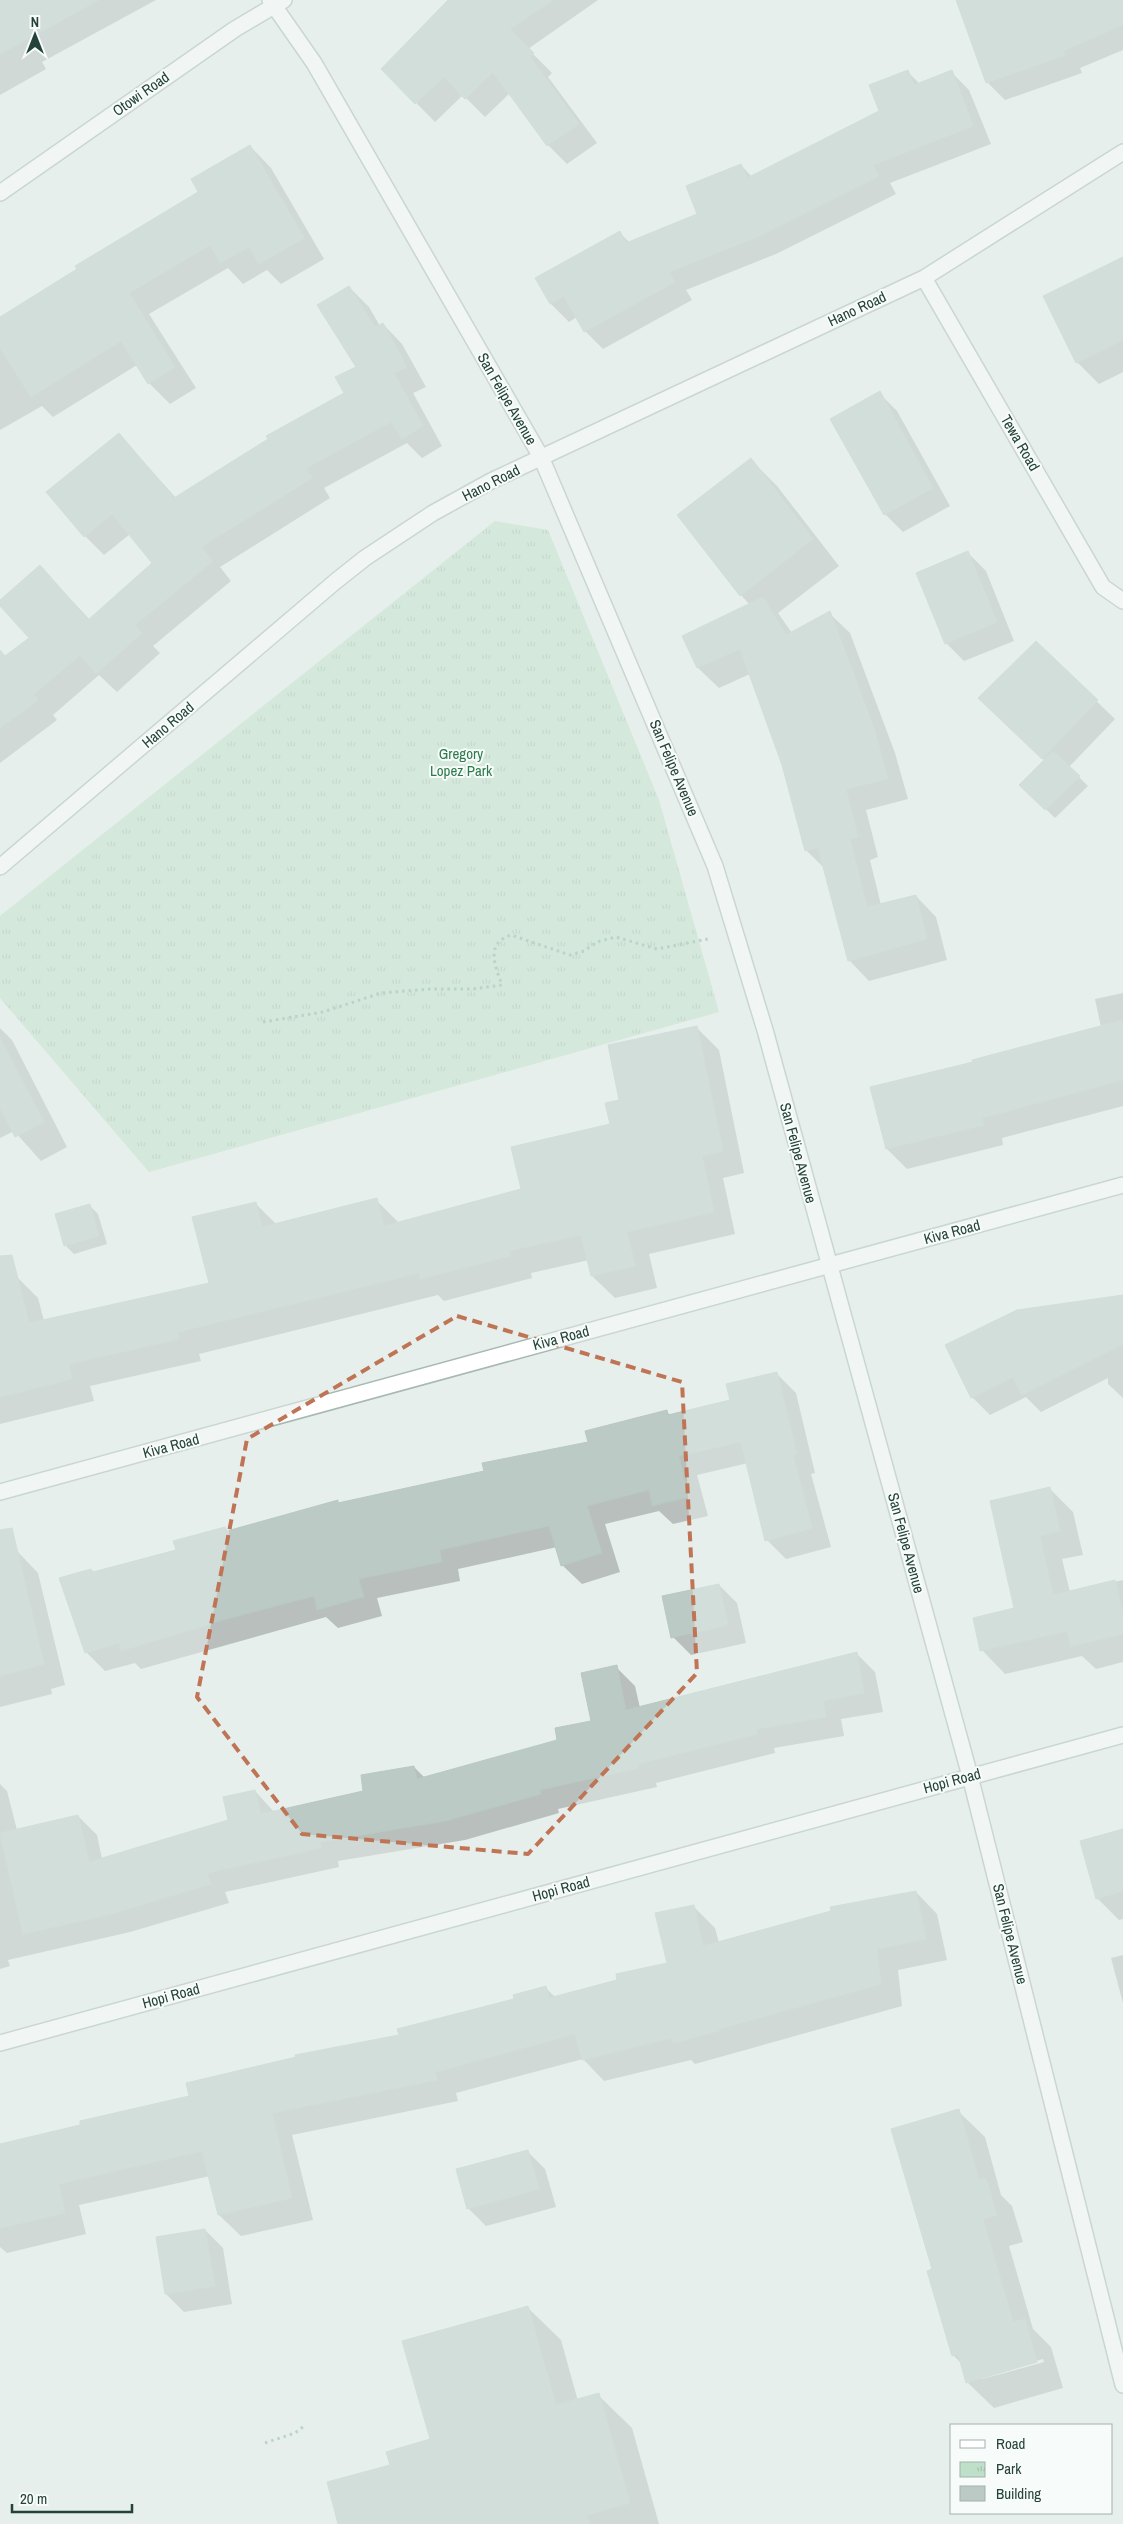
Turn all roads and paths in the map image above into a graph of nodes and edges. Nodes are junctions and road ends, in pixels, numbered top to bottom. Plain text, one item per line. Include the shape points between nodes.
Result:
1 (276, 2) edge
2 (1123, 152) edge
3 (0, 193) edge
4 (924, 278) junction
5 (541, 457) junction
6 (1123, 601) edge
7 (0, 867) edge
8 (711, 938) dead end
9 (263, 1022) dead end
10 (1123, 1186) edge
11 (829, 1265) junction
12 (0, 1492) edge
13 (1123, 1735) edge
14 (970, 1776) junction
15 (0, 2043) edge
16 (1117, 2332) edge
17 (1123, 2385) edge
18 (303, 2427) dead end
19 (265, 2443) dead end

1 - 3 street, Otowi Road
1 - 5 street, San Felipe Avenue via 314,62
2 - 4 street, Hano Road
4 - 5 street, Hano Road
4 - 6 street, Tewa Road via 1103,587
5 - 7 street, Hano Road via 434,513 365,558
5 - 11 street, San Felipe Avenue via 715,866 765,1030
8 - 9 path via 657,949 616,937 570,955 511,935 502,938 494,948 493,959 502,984 472,989 431,988 381,993 323,1012
10 - 11 street, Kiva Road
11 - 12 street, Kiva Road
11 - 14 street, San Felipe Avenue
13 - 14 street, Hopi Road
14 - 15 street, Hopi Road
14 - 16 street, San Felipe Avenue
16 - 17 street, San Felipe Avenue
18 - 19 path

